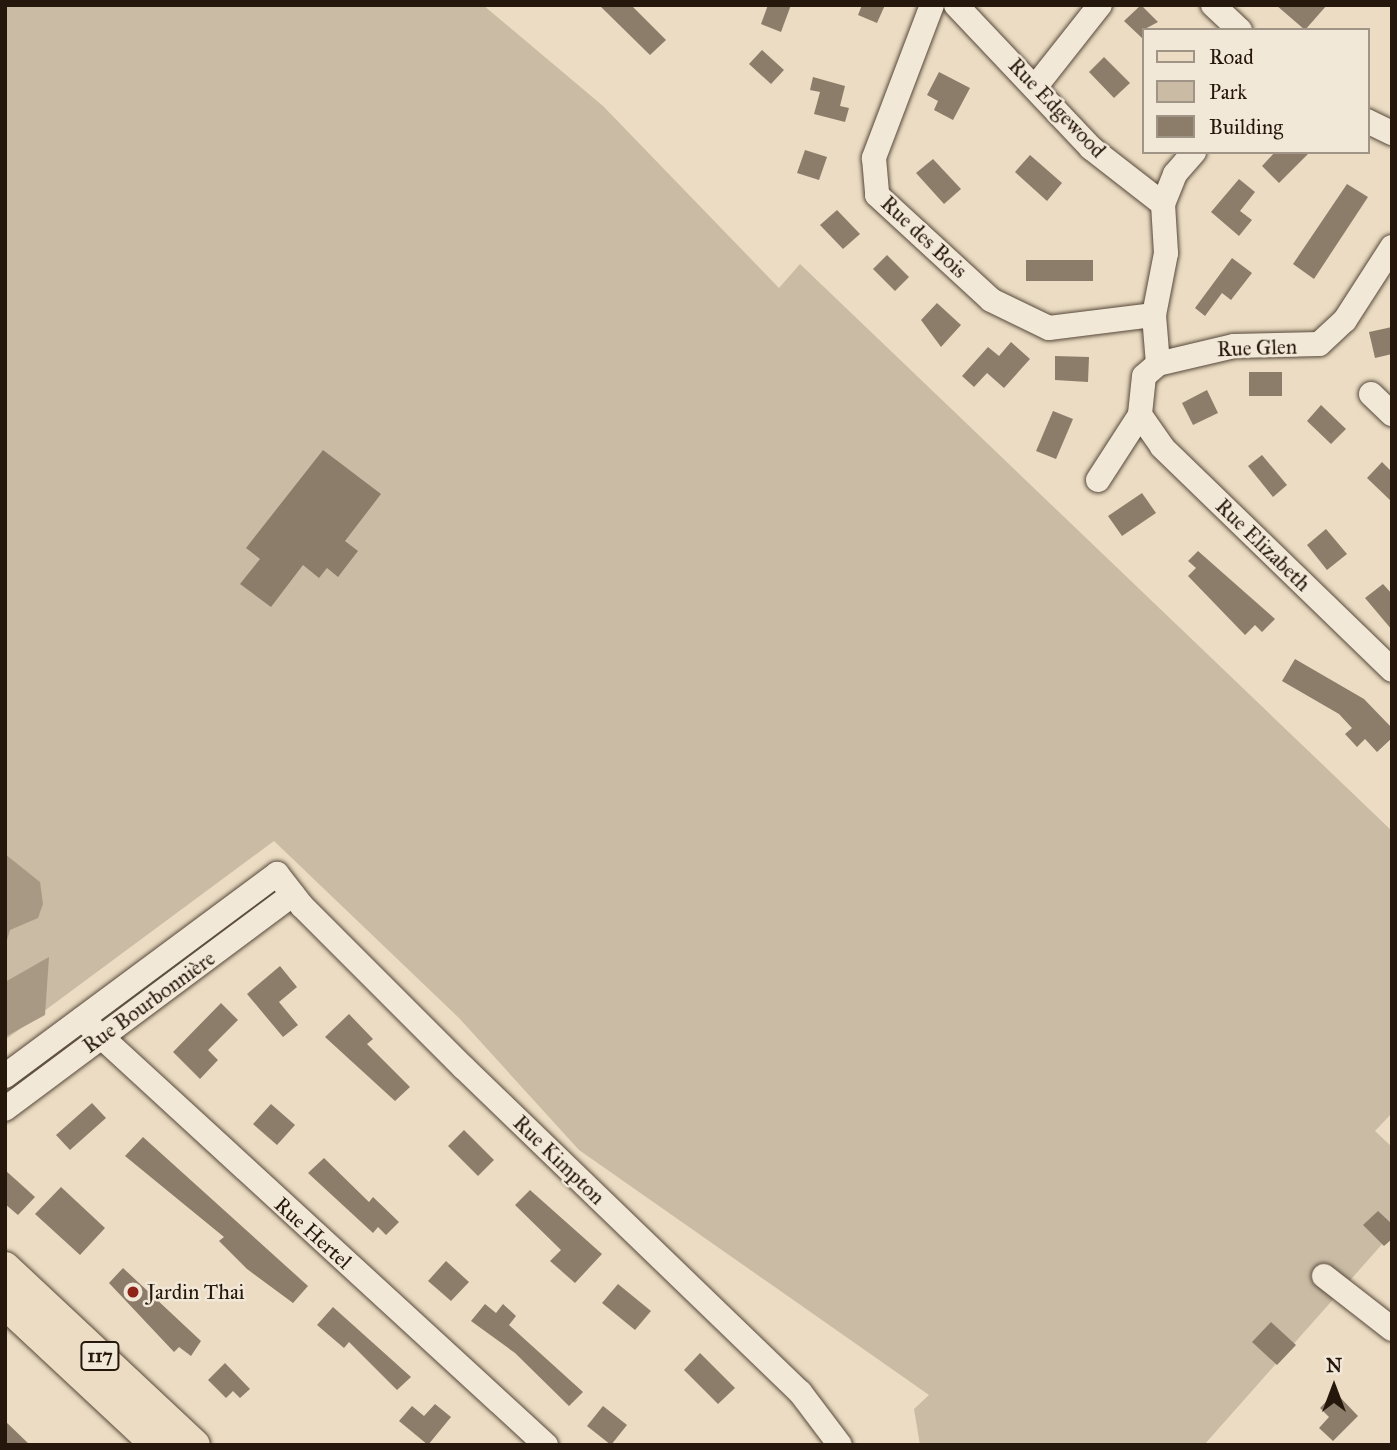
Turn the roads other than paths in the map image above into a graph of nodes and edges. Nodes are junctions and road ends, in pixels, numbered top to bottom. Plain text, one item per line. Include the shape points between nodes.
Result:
1 (932, 5) edge
2 (957, 5) edge
3 (1100, 5) edge
4 (1213, 5) edge
5 (1238, 28) edge
6 (1036, 86) junction
7 (1369, 122) edge
8 (1392, 133) edge
9 (1192, 154) edge
10 (1163, 204) junction
11 (1392, 247) edge
12 (1154, 315) junction
13 (1158, 364) junction
14 (1371, 394) dead end
15 (1392, 414) edge
16 (1140, 415) junction
17 (1098, 480) dead end
18 (1392, 670) edge
19 (278, 874) joint
20 (293, 894) junction
21 (82, 1019) junction
22 (99, 1038) junction
23 (5, 1076) edge
24 (5, 1109) edge
25 (5, 1267) edge
26 (1324, 1276) dead end
27 (5, 1304) edge
28 (1392, 1329) edge
29 (156, 1445) edge
30 (195, 1445) edge
31 (546, 1445) edge
32 (840, 1445) edge

1 - 12 street, Rue des Bois via 874,158 877,195 991,300 1049,328
2 - 6 street, Rue Edgewood
3 - 6 street
4 - 5 street
6 - 10 street, Rue Edgewood via 1091,148
7 - 8 street
9 - 10 street via 1175,174
10 - 12 street via 1166,253
11 - 13 street, Rue Glen via 1345,320 1318,344 1234,346
12 - 13 street
13 - 16 street via 1144,376
14 - 15 street
16 - 17 street
16 - 18 street, Rue Elizabeth via 1162,447
19 - 20 street, Rue Kimpton
19 - 21 street, Rue Bourbonnière
20 - 22 street, Rue Bourbonnière
20 - 32 street, Rue Kimpton via 464,1068 775,1368 819,1413
21 - 22 street, Rue Hertel
21 - 23 street, Rue Bourbonnière
22 - 24 street, Rue Bourbonnière
22 - 31 street, Rue Hertel
25 - 30 main road, 117
26 - 28 street
27 - 29 main road, 117

